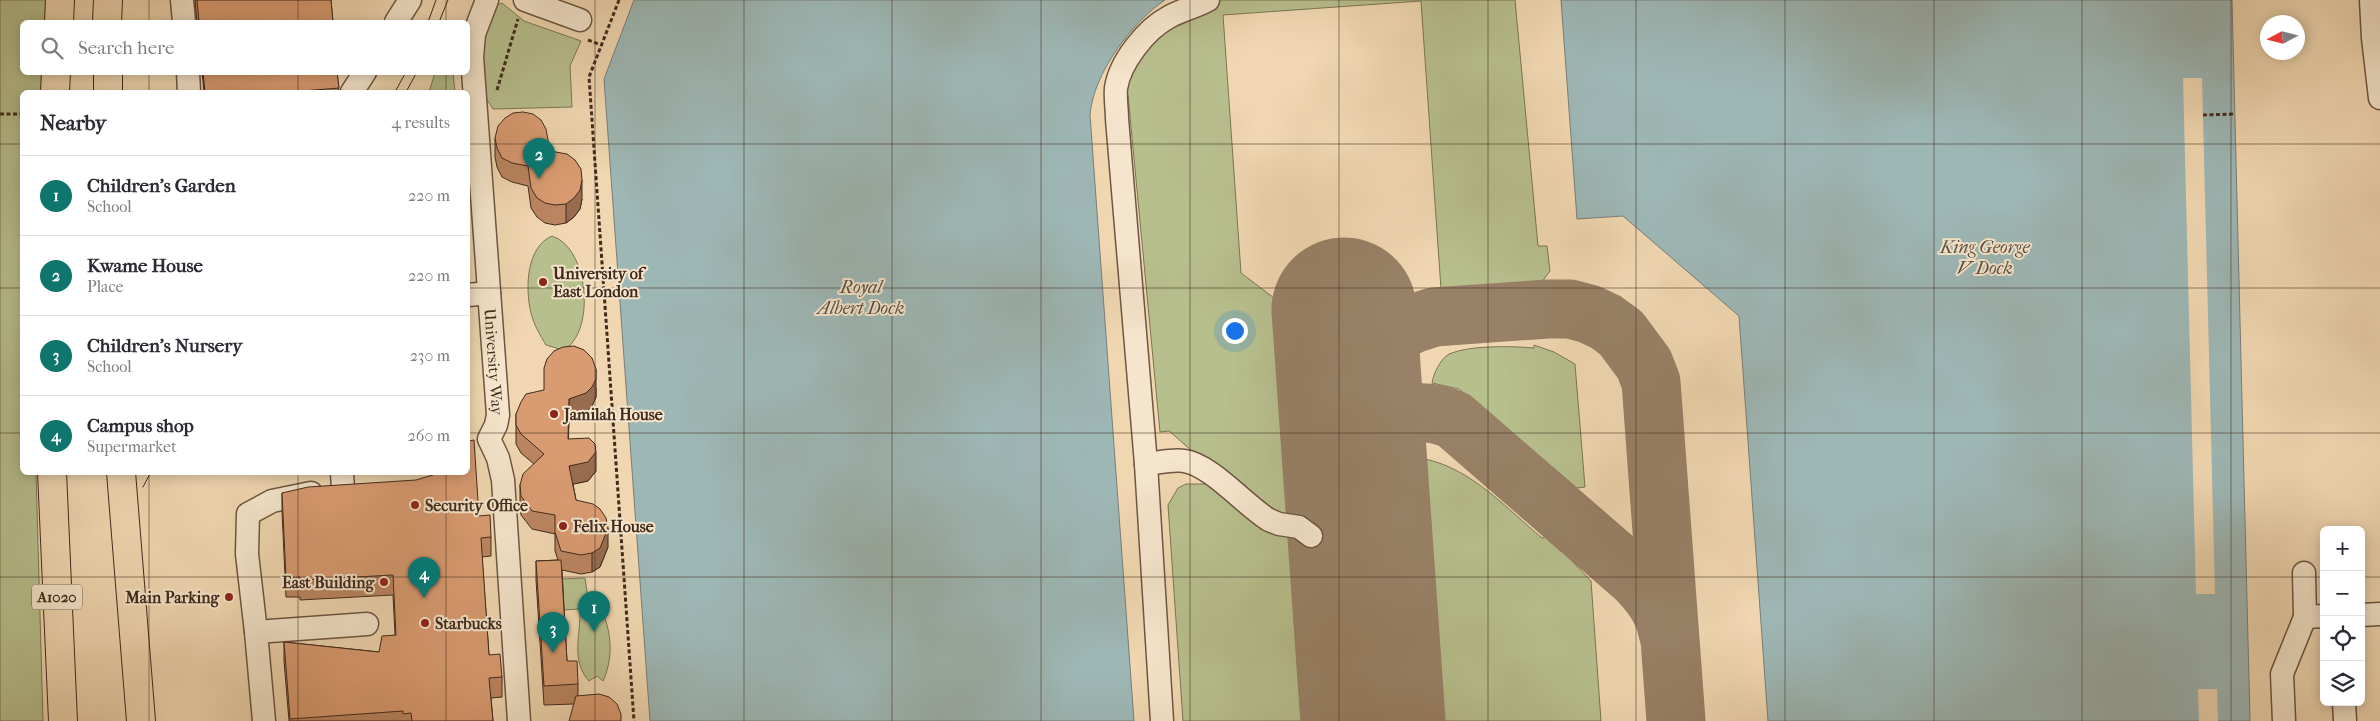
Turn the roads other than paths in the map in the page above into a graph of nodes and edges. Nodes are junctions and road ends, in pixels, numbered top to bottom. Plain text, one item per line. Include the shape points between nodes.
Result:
1 (60, 0) edge
2 (108, 0) edge
3 (182, 0) edge
4 (410, 0) edge
5 (487, 0) edge
6 (1208, 0) edge
7 (2371, 0) edge
8 (522, 7) edge
9 (59, 20) edge
10 (108, 20) edge
11 (184, 20) edge
12 (397, 20) edge
13 (580, 20) dead end
14 (56, 75) edge
15 (108, 75) edge
16 (188, 75) edge
17 (363, 75) edge
18 (55, 90) edge
19 (108, 90) edge
20 (189, 90) edge
21 (353, 90) edge
22 (2380, 98) edge
23 (475, 194) edge
24 (478, 294) edge
25 (489, 439) junction
26 (470, 447) edge
27 (1146, 464) junction
28 (52, 475) edge
29 (121, 475) edge
30 (349, 484) edge
31 (1311, 536) dead end
32 (2304, 573) dead end
33 (2365, 614) edge
34 (2380, 614) edge
35 (2314, 617) edge
36 (367, 624) dead end
37 (256, 632) junction
38 (2344, 706) edge
39 (62, 721) edge
40 (141, 721) edge
41 (264, 721) edge
42 (519, 721) edge
43 (1162, 721) edge
44 (2284, 721) edge
45 (2345, 721) edge

1 - 9 main road
2 - 10 main road
3 - 11 lane
4 - 12 lane
5 - 23 lane, University Way via 474,34 472,57
6 - 27 lane via 1166,18 1153,28 1129,57 1116,87
7 - 22 lane
8 - 13 lane
14 - 18 main road
15 - 19 main road
16 - 20 lane
17 - 21 lane
23 - 24 lane, University Way
24 - 25 lane, University Way via 498,415
25 - 26 lane
25 - 42 lane, University Way via 503,480
27 - 31 lane via 1184,460 1194,463 1269,520 1298,527
27 - 43 lane
28 - 39 main road, A1020
29 - 40 main road
30 - 37 lane via 272,502 248,514 247,554
32 - 35 lane
33 - 34 lane
35 - 44 lane via 2282,674
36 - 37 lane
37 - 41 lane
38 - 45 lane

